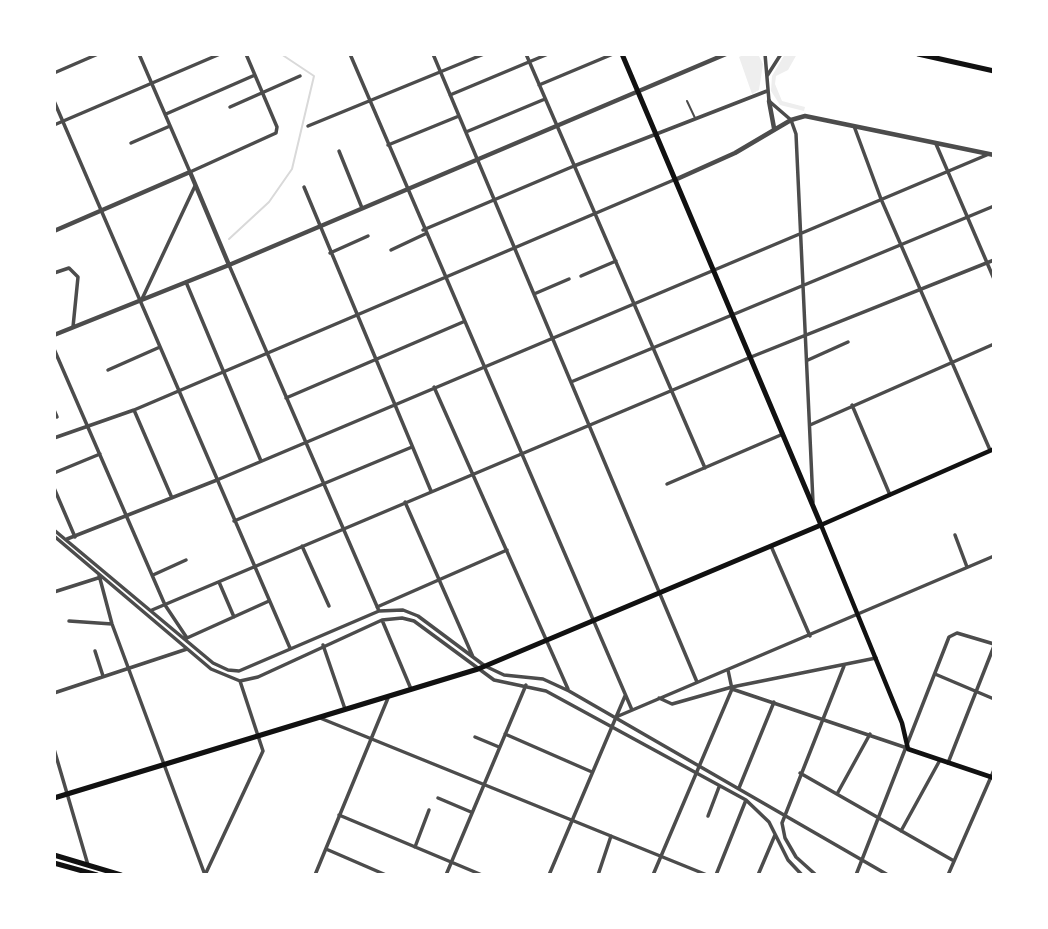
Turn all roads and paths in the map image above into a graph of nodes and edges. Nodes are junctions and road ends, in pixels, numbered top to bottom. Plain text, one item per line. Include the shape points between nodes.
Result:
1 (98, 54) edge
2 (139, 54) edge
3 (220, 54) edge
4 (246, 54) edge
5 (350, 54) edge
6 (433, 54) edge
7 (484, 54) edge
8 (526, 54) edge
9 (548, 54) edge
10 (613, 54) edge
11 (726, 54) edge
12 (765, 54) edge
13 (781, 54) edge
14 (918, 54) edge
15 (623, 55) edge
16 (529, 62) junction
17 (994, 71) edge
18 (54, 73) edge
19 (441, 73) junction
20 (255, 75) junction
21 (300, 76) dead end
22 (766, 78) junction
23 (152, 83) junction
24 (539, 85) junction
25 (640, 91) junction
26 (767, 92) junction
27 (262, 93) junction
28 (450, 95) junction
29 (545, 99) junction
30 (54, 100) edge
31 (687, 101) dead end
32 (769, 101) junction
33 (370, 103) junction
34 (230, 107) dead end
35 (166, 114) junction
36 (459, 116) junction
37 (696, 118) junction
38 (790, 120) junction
39 (63, 121) junction
40 (54, 125) edge
41 (170, 126) junction
42 (308, 126) dead end
43 (557, 126) junction
44 (854, 126) junction
45 (774, 128) junction
46 (466, 132) junction
47 (657, 134) junction
48 (131, 144) dead end
49 (936, 144) junction
50 (388, 145) junction
51 (339, 151) dead end
52 (991, 155) edge
53 (478, 159) junction
54 (574, 166) junction
55 (947, 171) junction
56 (190, 172) junction
57 (677, 179) junction
58 (195, 186) junction
59 (304, 187) dead end
60 (406, 190) junction
61 (881, 199) junction
62 (494, 200) junction
63 (994, 206) edge
64 (362, 208) junction
65 (102, 210) junction
66 (595, 214) junction
67 (967, 217) junction
68 (318, 227) junction
69 (54, 231) edge
70 (424, 232) junction
71 (801, 233) junction
72 (369, 236) dead end
73 (901, 245) junction
74 (515, 248) junction
75 (391, 250) dead end
76 (330, 253) junction
77 (994, 260) edge
78 (615, 261) junction
79 (986, 262) junction
80 (229, 265) junction
81 (715, 270) junction
82 (54, 273) edge
83 (581, 276) dead end
84 (444, 278) junction
85 (569, 279) dead end
86 (994, 279) edge
87 (186, 282) junction
88 (804, 286) junction
89 (920, 289) junction
90 (534, 294) junction
91 (141, 300) junction
92 (634, 303) junction
93 (733, 314) junction
94 (356, 315) junction
95 (463, 322) junction
96 (73, 327) junction
97 (54, 335) edge
98 (807, 335) junction
99 (552, 337) junction
100 (848, 342) dead end
101 (994, 344) edge
102 (160, 346) junction
103 (653, 348) junction
104 (54, 349) edge
105 (267, 353) junction
106 (751, 357) junction
107 (808, 359) junction
108 (375, 360) junction
109 (952, 363) junction
110 (483, 367) junction
111 (108, 370) dead end
112 (223, 372) junction
113 (571, 382) junction
114 (435, 387) junction
115 (672, 390) junction
116 (179, 391) junction
117 (286, 398) junction
118 (394, 405) junction
119 (852, 405) junction
120 (54, 410) edge
121 (134, 410) junction
122 (57, 417) dead end
123 (86, 425) junction
124 (589, 425) junction
125 (810, 425) junction
126 (783, 434) junction
127 (54, 438) edge
128 (305, 442) junction
129 (412, 447) junction
130 (992, 450) edge
131 (100, 454) junction
132 (520, 454) junction
133 (261, 461) junction
134 (705, 468) junction
135 (54, 473) edge
136 (472, 474) junction
137 (217, 480) junction
138 (323, 484) junction
139 (667, 484) dead end
140 (54, 488) edge
141 (431, 491) junction
142 (890, 495) junction
143 (172, 499) junction
144 (405, 502) junction
145 (813, 504) junction
146 (127, 516) junction
147 (234, 521) junction
148 (821, 525) junction
149 (342, 528) junction
150 (54, 530) edge
151 (955, 535) dead end
152 (54, 536) edge
153 (75, 537) junction
154 (65, 541) junction
155 (302, 546) junction
156 (771, 546) junction
157 (507, 550) junction
158 (994, 556) edge
159 (186, 560) dead end
160 (254, 567) junction
161 (967, 568) junction
162 (153, 575) junction
163 (99, 577) junction
164 (439, 580) junction
165 (219, 582) junction
166 (54, 592) edge
167 (662, 593) junction
168 (269, 601) junction
169 (165, 605) junction
170 (329, 606) dead end
171 (378, 609) junction
172 (151, 610) junction
173 (859, 615) junction
174 (234, 617) junction
175 (382, 620) junction
176 (69, 621) dead end
177 (593, 622) junction
178 (112, 624) junction
179 (167, 624) junction
180 (163, 628) junction
181 (810, 636) junction
182 (186, 638) junction
183 (547, 642) junction
184 (323, 645) junction
185 (994, 645) edge
186 (290, 648) junction
187 (187, 649) junction
188 (95, 651) dead end
189 (474, 659) junction
190 (876, 659) junction
191 (485, 666) junction
192 (844, 666) junction
193 (128, 668) junction
194 (478, 669) junction
195 (728, 670) junction
196 (935, 674) junction
197 (103, 676) junction
198 (240, 681) junction
199 (697, 681) junction
200 (526, 685) junction
201 (732, 688) junction
202 (411, 689) junction
203 (569, 691) junction
204 (975, 692) junction
205 (54, 693) edge
206 (388, 696) junction
207 (625, 696) junction
208 (659, 698) junction
209 (994, 699) edge
210 (774, 702) junction
211 (345, 709) junction
212 (632, 710) junction
213 (318, 717) junction
214 (616, 717) junction
215 (822, 719) junction
216 (610, 729) junction
217 (505, 734) junction
218 (870, 734) junction
219 (258, 735) junction
220 (475, 737) dead end
221 (371, 739) junction
222 (499, 747) junction
223 (54, 749) edge
224 (908, 749) junction
225 (940, 760) junction
226 (948, 763) junction
227 (699, 764) junction
228 (163, 765) junction
229 (994, 770) edge
230 (592, 772) junction
231 (800, 773) junction
232 (695, 774) junction
233 (992, 778) edge
234 (483, 784) junction
235 (719, 787) junction
236 (739, 788) junction
237 (68, 794) junction
238 (837, 794) junction
239 (54, 797) edge
240 (438, 798) dead end
241 (746, 800) junction
242 (429, 810) dead end
243 (471, 812) junction
244 (340, 815) junction
245 (783, 815) junction
246 (708, 816) dead end
247 (879, 818) junction
248 (571, 820) junction
249 (901, 831) junction
250 (776, 833) junction
251 (611, 836) junction
252 (415, 847) junction
253 (326, 849) junction
254 (54, 855) edge
255 (661, 857) junction
256 (862, 859) junction
257 (954, 861) junction
258 (451, 862) junction
259 (54, 863) edge
260 (88, 864) junction
261 (93, 874) edge
262 (316, 874) edge
263 (121, 875) edge
264 (205, 875) edge
265 (386, 875) edge
266 (446, 875) edge
267 (482, 875) edge
268 (549, 875) edge
269 (598, 875) edge
270 (653, 875) edge
271 (707, 875) edge
272 (716, 875) edge
273 (758, 875) edge
274 (802, 875) edge
275 (816, 875) edge
276 (856, 875) edge
277 (888, 875) edge
278 (948, 875) edge

1 - 18 street
2 - 23 street
3 - 23 street
4 - 20 street
5 - 33 street
6 - 19 street
7 - 19 street
8 - 16 street
9 - 16 street
10 - 24 street
11 - 25 street
12 - 22 street
13 - 22 street
14 - 17 main road
15 - 25 main road
16 - 24 street
16 - 28 street
19 - 28 street
19 - 33 street
20 - 27 street
20 - 35 street
21 - 27 street
22 - 26 street
23 - 35 street
23 - 39 street
24 - 29 street
25 - 43 street
25 - 47 main road
26 - 32 street
26 - 37 street
27 - 34 street
27 - 56 street via 277,127 274,135
28 - 36 street
29 - 43 street
29 - 46 street
30 - 39 street
31 - 37 lane
32 - 38 street
32 - 45 street
33 - 42 street
33 - 50 street
35 - 41 street
36 - 46 street
36 - 50 street
37 - 47 street
38 - 44 street via 813,116
38 - 45 street
38 - 71 street via 796,134
39 - 40 street
39 - 65 street
41 - 48 street
41 - 56 street
43 - 53 street
43 - 54 street
44 - 49 street
44 - 61 street
45 - 57 street via 735,153
46 - 53 street
47 - 54 street
47 - 57 main road
49 - 52 street
49 - 55 street
50 - 60 street
51 - 64 street
52 - 55 street
53 - 60 street
53 - 62 street
54 - 62 street
54 - 66 street
55 - 61 street
55 - 67 street
56 - 58 street
56 - 65 street
57 - 66 street
57 - 81 main road
58 - 80 street
58 - 91 street
59 - 68 street
60 - 64 street
60 - 70 street
61 - 71 street
61 - 73 street
62 - 70 street
62 - 74 street
63 - 67 street
64 - 68 street
65 - 69 street
65 - 91 street
66 - 74 street
66 - 78 street
67 - 73 street
67 - 79 street
68 - 76 street
68 - 80 street
70 - 75 street
70 - 84 street
71 - 81 street
71 - 88 street
72 - 76 street
73 - 88 street
73 - 89 street
74 - 84 street
74 - 90 street
76 - 94 street
77 - 79 street
78 - 83 street
78 - 92 street
79 - 86 street
79 - 89 street
80 - 87 street
80 - 105 street
81 - 92 street
81 - 93 main road
82 - 96 street via 69,268 78,277
84 - 94 street
84 - 95 street
85 - 90 street
87 - 91 street
87 - 112 street
88 - 93 street
88 - 98 street
89 - 98 street
89 - 109 street
90 - 99 street
91 - 96 street
91 - 102 street
92 - 99 street
92 - 103 street
93 - 103 street
93 - 106 main road
94 - 105 street
94 - 108 street
95 - 108 street
95 - 110 street
96 - 97 street
98 - 106 street
98 - 107 street
99 - 110 street
99 - 113 street
100 - 107 street
101 - 109 street
102 - 111 street
102 - 116 street
103 - 113 street
103 - 115 street
104 - 123 street
105 - 112 street
105 - 117 street
106 - 115 street
106 - 126 main road
107 - 125 street
108 - 117 street
108 - 118 street
109 - 119 street
109 - 130 street
110 - 114 street
110 - 132 street
112 - 116 street
112 - 133 street
113 - 124 street
114 - 118 street
114 - 136 street
115 - 124 street
115 - 134 street
116 - 121 street
116 - 137 street
117 - 128 street
118 - 128 street
118 - 129 street
119 - 125 street
119 - 142 street
120 - 122 street
121 - 123 street
121 - 143 street
123 - 127 street
123 - 131 street
124 - 132 street
124 - 167 street
125 - 145 street
126 - 134 street
126 - 145 main road
128 - 133 street
128 - 138 street
129 - 138 street
129 - 141 street
130 - 142 main road
131 - 135 street
131 - 146 street
132 - 136 street
132 - 177 street
133 - 137 street
134 - 139 street
136 - 141 street
136 - 157 street
137 - 143 street
137 - 147 street
138 - 147 street
138 - 149 street
140 - 153 street
141 - 144 street
142 - 148 main road
143 - 146 street
144 - 149 street
144 - 164 street
145 - 148 main road
146 - 153 street
146 - 162 street
147 - 160 street
148 - 156 main road
148 - 173 main road
149 - 155 street
149 - 171 street
150 - 154 street
151 - 161 street
152 - 154 street
153 - 154 street
154 - 163 street
154 - 172 street
155 - 160 street
155 - 170 street
156 - 167 main road
156 - 181 street
157 - 164 street
157 - 183 street
158 - 161 street
159 - 162 street
160 - 165 street
160 - 168 street
161 - 173 street
162 - 169 street
163 - 166 street
163 - 178 street
163 - 180 street
164 - 171 street
164 - 189 street
165 - 169 street
165 - 174 street
167 - 177 main road
167 - 199 street
168 - 174 street
168 - 186 street
169 - 172 street
169 - 182 street
171 - 186 street
171 - 189 street via 411,612
172 - 179 street
173 - 181 street
173 - 190 main road
174 - 182 street
175 - 184 street
175 - 194 street via 414,621
175 - 202 street
176 - 178 street
177 - 183 main road
177 - 207 street
178 - 193 street
179 - 180 street
179 - 182 street
180 - 187 street
181 - 195 street
182 - 186 street via 213,663 228,670 239,671
183 - 191 main road
183 - 203 street
184 - 198 street
184 - 211 street
185 - 196 street via 957,633 949,639
185 - 204 street
187 - 193 street
187 - 198 street via 216,672
188 - 197 street
189 - 191 street
189 - 194 street
190 - 192 street
190 - 224 main road
191 - 194 main road
191 - 203 street via 504,675 543,679
192 - 201 street
192 - 215 street
193 - 197 street
193 - 228 street
194 - 200 street via 499,682
194 - 202 main road
195 - 199 street
195 - 201 street
196 - 204 street
196 - 224 street
197 - 205 street
198 - 219 street
199 - 208 street
200 - 216 street via 546,691
200 - 217 street
201 - 208 street via 673,704
201 - 210 street
201 - 227 street
202 - 206 main road
203 - 214 street
204 - 209 street
204 - 226 street
206 - 211 main road
206 - 221 street
207 - 212 street
207 - 214 street
208 - 212 street
210 - 215 street
210 - 236 street
211 - 213 main road
212 - 214 street
213 - 219 main road
213 - 221 street
214 - 216 street
214 - 227 street
215 - 218 street
215 - 231 street
216 - 230 street
216 - 232 street
217 - 222 street
217 - 230 street
218 - 224 street
218 - 238 street
219 - 228 main road
219 - 264 street via 261,755
220 - 222 street
221 - 234 street
221 - 244 street
222 - 234 street
223 - 237 street
224 - 225 main road
224 - 247 street
225 - 226 main road
225 - 249 street
226 - 233 main road
227 - 232 street
227 - 236 street
228 - 237 main road
228 - 264 street
229 - 233 street
230 - 248 street
231 - 238 street
231 - 245 street
232 - 235 street
232 - 255 street
233 - 257 street
234 - 243 street
234 - 248 street
235 - 241 street
235 - 246 street
236 - 245 street
237 - 239 main road
237 - 260 street
238 - 247 street
240 - 243 street
241 - 250 street
241 - 272 street
242 - 252 street
243 - 258 street
244 - 252 street
244 - 253 street
245 - 256 street
245 - 275 street via 785,838 799,861
247 - 249 street
247 - 256 street
248 - 251 street
248 - 268 street
249 - 257 street
250 - 273 street
250 - 274 street via 788,860
251 - 255 street
251 - 269 street
252 - 258 street
253 - 262 street
253 - 265 street
254 - 260 main road
255 - 270 street
255 - 271 street
256 - 276 street
256 - 277 street
257 - 278 street
258 - 266 street
258 - 267 street
259 - 261 main road
260 - 261 street
260 - 263 main road

